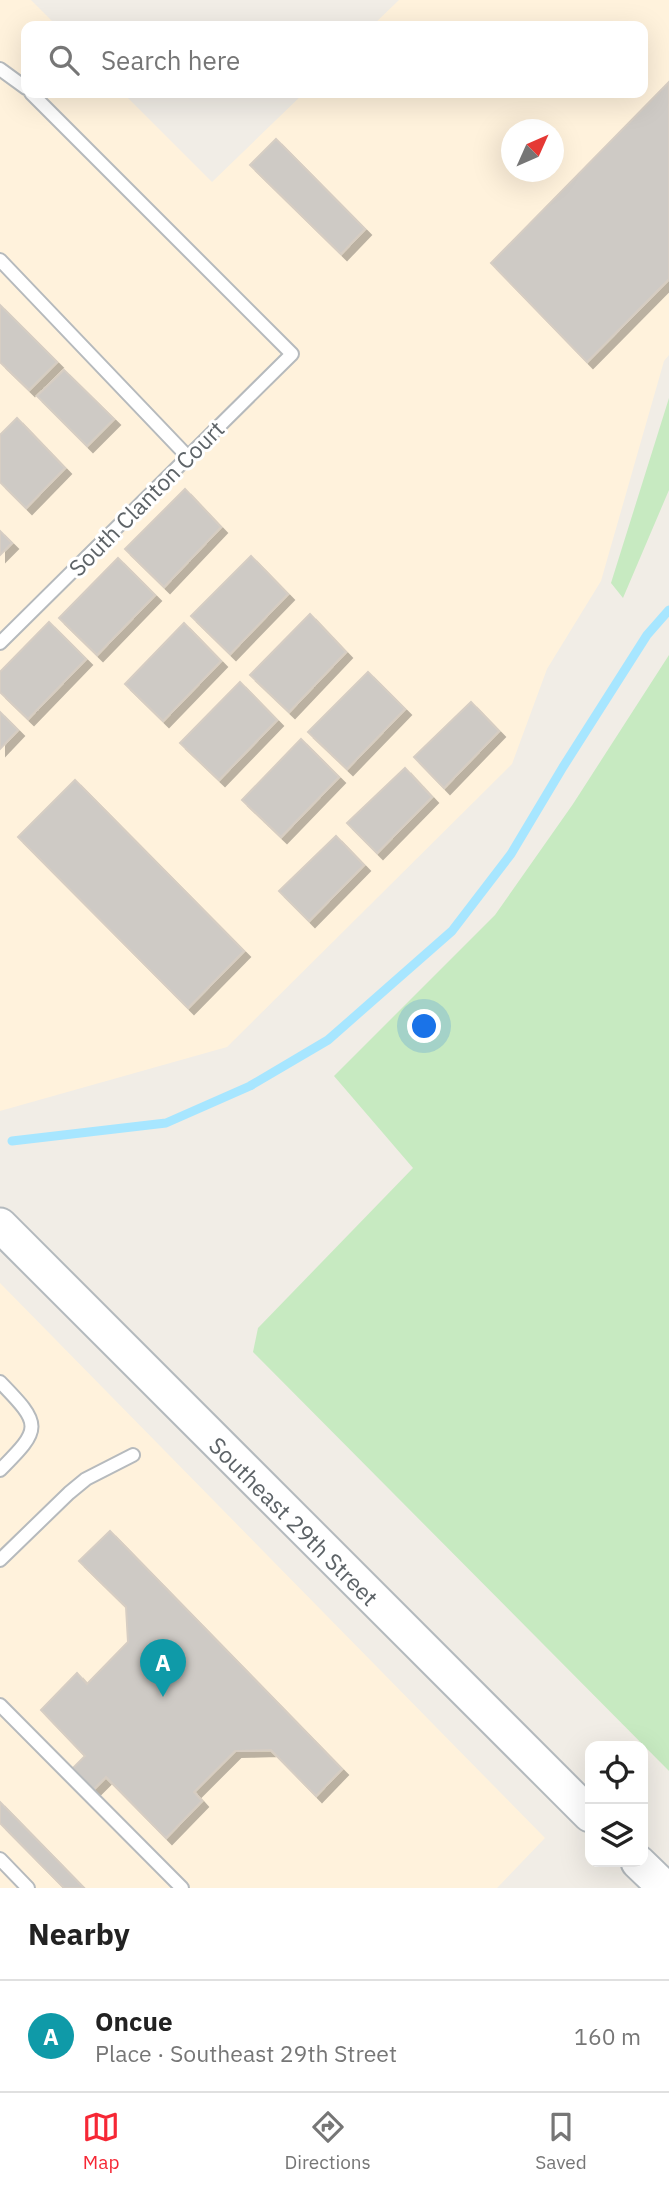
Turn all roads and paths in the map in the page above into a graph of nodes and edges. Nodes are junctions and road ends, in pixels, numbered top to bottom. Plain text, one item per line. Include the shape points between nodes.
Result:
1 (0, 69) edge
2 (21, 84) edge
3 (36, 98) edge
4 (0, 260) edge
5 (188, 457) junction
6 (0, 643) edge
7 (0, 1225) edge
8 (0, 1382) edge
9 (133, 1455) dead end
10 (0, 1469) edge
11 (0, 1560) edge
12 (0, 1705) edge
13 (585, 1810) edge
14 (0, 1859) edge
15 (28, 1888) edge
16 (182, 1888) edge

1 - 2 lane
3 - 5 lane, South Clanton Court via 292,354
4 - 5 lane
5 - 6 lane, South Clanton Court
7 - 13 main road, Southeast 29th Street
8 - 10 lane via 26,1408 32,1433
9 - 11 lane via 86,1479
12 - 16 lane
14 - 15 lane

